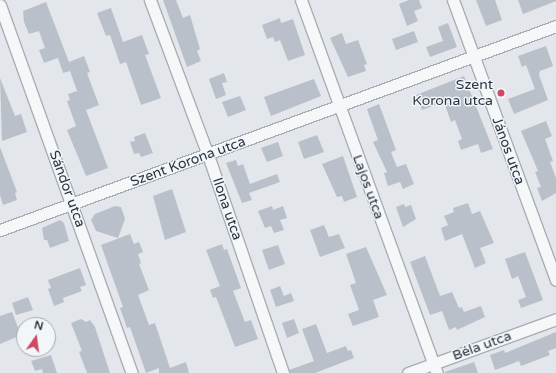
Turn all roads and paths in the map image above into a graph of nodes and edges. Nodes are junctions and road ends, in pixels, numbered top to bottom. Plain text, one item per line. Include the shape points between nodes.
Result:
1 (150, 0) edge
2 (301, 0) edge
3 (453, 0) edge
4 (0, 5) edge
5 (556, 26) edge
6 (472, 55) junction
7 (338, 106) junction
8 (208, 155) junction
9 (73, 204) junction
10 (0, 230) edge
11 (556, 280) edge
12 (556, 319) edge
13 (435, 369) edge
14 (132, 373) edge
15 (283, 373) edge
16 (408, 373) edge

1 - 8 street, Ilona utca
2 - 7 street, Lajos utca
3 - 6 street, János utca
4 - 9 street, Sándor utca
5 - 6 street, Szent Korona utca
6 - 7 street, Szent Korona utca
6 - 11 street, János utca
7 - 8 street, Szent Korona utca
7 - 13 street, Lajos utca
8 - 9 street, Szent Korona utca
8 - 15 street, Ilona utca
9 - 10 street, Szent Korona utca
9 - 14 street, Sándor utca
12 - 13 street, Béla utca
13 - 16 street, Béla utca

